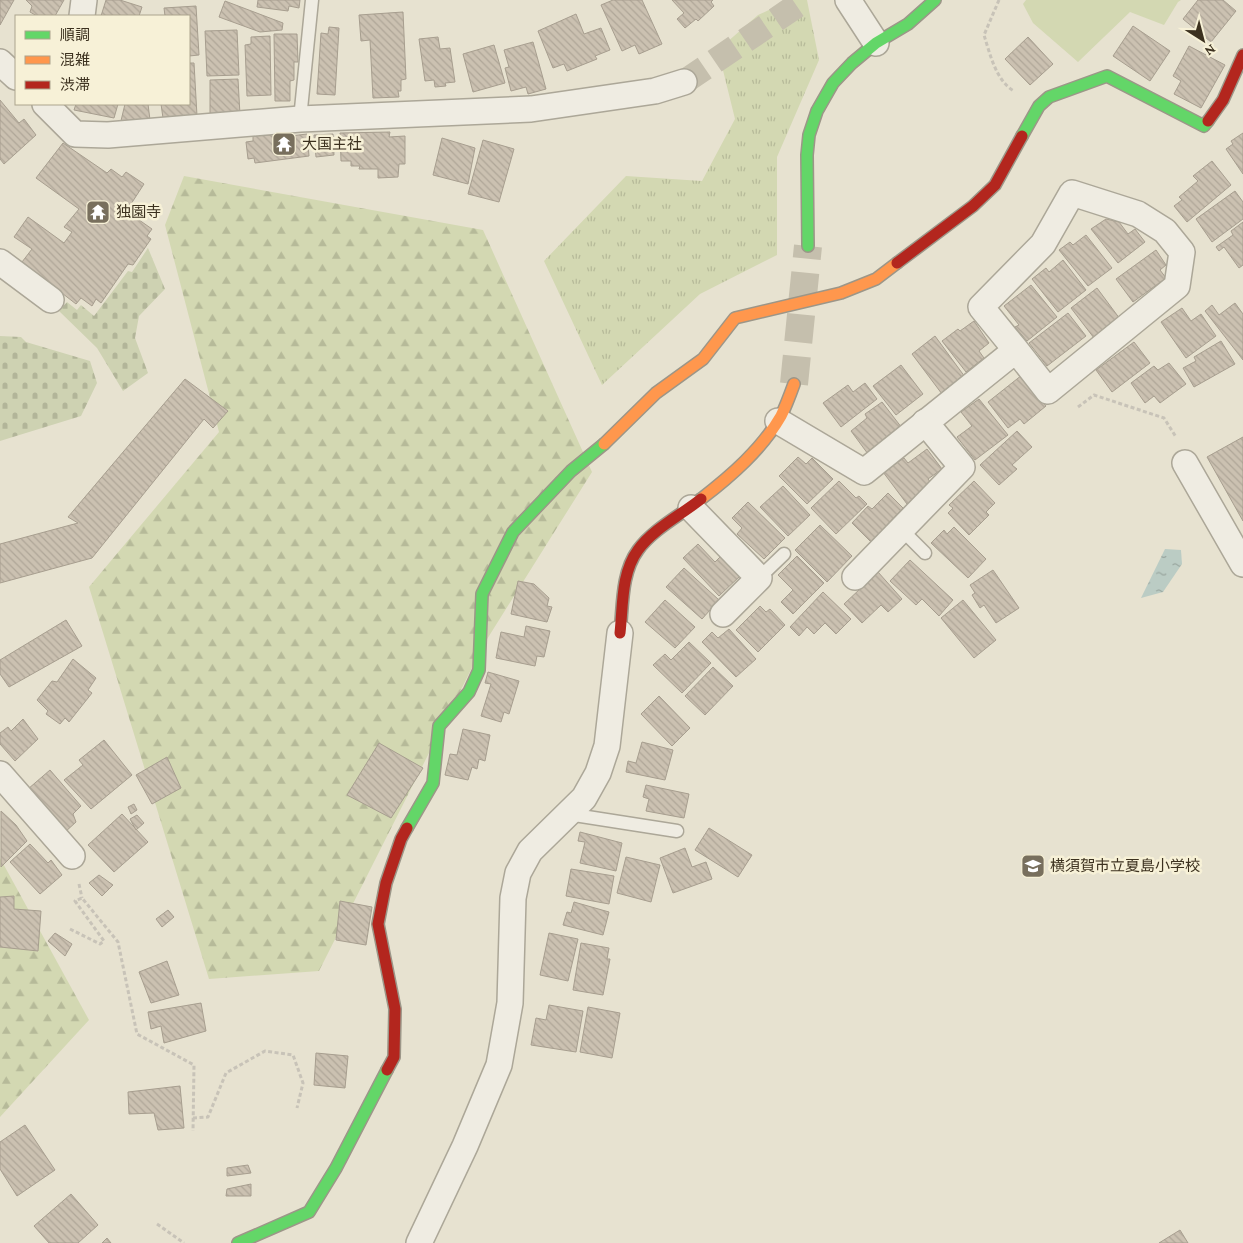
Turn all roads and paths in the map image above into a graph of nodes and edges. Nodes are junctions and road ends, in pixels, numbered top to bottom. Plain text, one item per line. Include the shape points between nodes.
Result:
1 (84, 0) edge
2 (312, 0) edge
3 (848, 0) edge
4 (935, 0) edge
5 (999, 0) edge
6 (82, 15) edge
7 (876, 43) junction
8 (1243, 55) edge
9 (0, 62) edge
10 (15, 76) edge
11 (684, 82) tunnel mouth
12 (46, 105) edge
13 (1039, 106) junction
14 (300, 119) junction
15 (808, 246) tunnel mouth
16 (0, 262) edge
17 (52, 300) dead end
18 (1016, 350) junction
19 (794, 384) tunnel mouth
20 (1053, 386) junction
21 (778, 421) junction
22 (925, 422) junction
23 (1185, 463) joint
24 (691, 508) junction
25 (901, 529) junction
26 (925, 553) dead end
27 (784, 554) dead end
28 (1243, 564) edge
29 (855, 577) dead end
30 (759, 578) junction
31 (723, 614) dead end
32 (620, 633) joint
33 (0, 774) edge
34 (568, 814) junction
35 (678, 832) dead end
36 (72, 856) dead end
37 (70, 929) dead end
38 (296, 1108) dead end
39 (193, 1118) junction
40 (193, 1131) dead end
41 (157, 1224) dead end
42 (184, 1243) edge
43 (238, 1243) edge
44 (419, 1243) edge

1 - 6 street
2 - 14 lane
3 - 7 street
4 - 7 street via 908,24
5 - 13 path via 984,35 993,62 1007,87
7 - 15 street via 833,83 817,111 807,155
8 - 13 street via 1223,100 1204,126 1106,76 1049,97
9 - 10 street
11 - 14 street via 655,90 531,109
12 - 14 street via 75,134 118,135
13 - 43 street via 995,185 973,206 876,279 841,293 735,318 703,359 656,393 571,472 513,532 482,594 478,670 469,692 438,726 433,782 401,839 386,883 378,924 395,1009 394,1057 336,1168 309,1212
16 - 17 street
18 - 20 street via 1048,390
18 - 20 street via 981,307 1043,244 1072,193 1138,214 1165,230 1182,252 1177,286
18 - 22 street
19 - 21 street
20 - 23 path via 1072,411 1094,395 1164,418 1186,454
21 - 22 street via 864,472
21 - 24 street via 752,454
22 - 25 street via 962,467
23 - 28 street
24 - 30 street
24 - 32 street via 637,551 630,566
25 - 26 lane
25 - 29 street
27 - 30 lane
30 - 31 street
32 - 34 street via 607,746 598,773 584,798
33 - 36 street
34 - 35 lane
34 - 44 street via 530,851 518,873 513,898 510,1003 499,1065
37 - 39 path via 100,944 104,941 75,902 82,898 118,942 137,1034 194,1065
38 - 39 path via 303,1083 293,1055 265,1051 226,1073 208,1117
39 - 40 path
41 - 42 path

